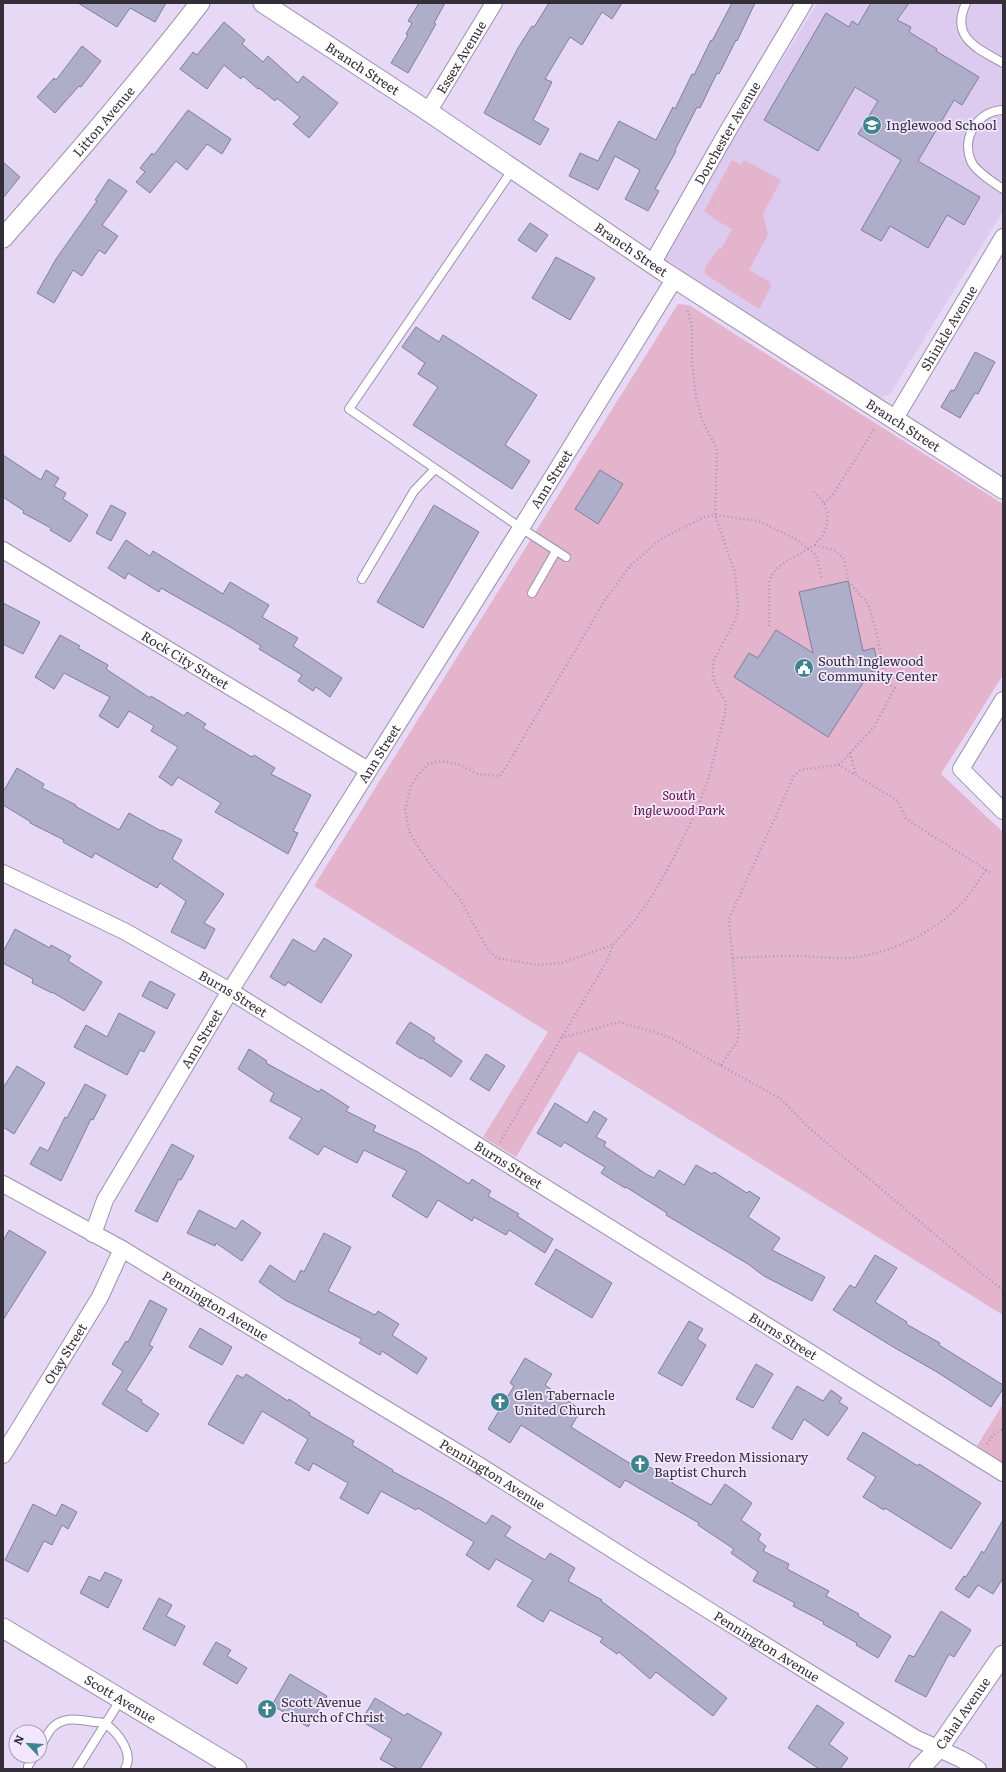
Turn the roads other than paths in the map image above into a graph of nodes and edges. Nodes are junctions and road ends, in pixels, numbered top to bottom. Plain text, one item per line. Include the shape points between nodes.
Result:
1 (200, 3) edge
2 (263, 3) edge
3 (494, 3) edge
4 (804, 3) edge
5 (966, 3) edge
6 (1003, 63) edge
7 (1003, 110) edge
8 (428, 112) junction
9 (513, 169) junction
10 (1003, 189) edge
11 (1003, 237) edge
12 (3, 238) edge
13 (652, 264) junction
14 (675, 278) junction
15 (886, 421) junction
16 (436, 469) junction
17 (1003, 489) edge
18 (521, 528) junction
19 (3, 550) edge
20 (556, 551) junction
21 (566, 557) dead end
22 (362, 579) dead end
23 (532, 593) dead end
24 (1003, 700) edge
25 (368, 770) junction
26 (1003, 811) edge
27 (3, 873) edge
28 (230, 991) junction
29 (3, 1184) edge
30 (93, 1234) junction
31 (122, 1249) junction
32 (3, 1455) edge
33 (1003, 1473) edge
34 (3, 1628) edge
35 (1003, 1655) edge
36 (122, 1698) junction
37 (106, 1724) junction
38 (48, 1735) edge
39 (938, 1749) junction
40 (77, 1769) edge
41 (125, 1769) edge
42 (237, 1769) edge
43 (919, 1769) edge
44 (978, 1769) edge

1 - 12 street, Litton Avenue via 101,127
2 - 8 street, Branch Street
3 - 8 street, Essex Avenue
4 - 13 street, Dorchester Avenue
5 - 6 lane via 960,22 964,35 972,44
7 - 10 lane via 995,110 975,124 967,145 971,162
8 - 9 street, Branch Street
9 - 13 street, Branch Street
9 - 16 lane via 350,409
11 - 15 street, Shinkle Avenue
13 - 14 street, Branch Street
14 - 15 street, Branch Street
14 - 18 street, Ann Street
15 - 17 street, Branch Street
16 - 18 lane
16 - 22 lane via 414,491
18 - 20 lane
18 - 25 street, Ann Street
19 - 25 street, Rock City Street
20 - 21 lane
20 - 23 lane
24 - 26 street via 961,769
25 - 28 street, Ann Street
27 - 28 street, Burns Street via 124,931
28 - 30 street, Ann Street via 105,1200
28 - 33 street, Burns Street
29 - 30 street, Pennington Avenue
30 - 31 street, Pennington Avenue
31 - 32 street, Otay Street via 100,1297
31 - 39 street, Pennington Avenue via 480,1466 915,1738
34 - 36 street, Scott Avenue
35 - 39 street, Cahal Avenue
36 - 37 lane
36 - 42 street, Scott Avenue
37 - 38 lane via 76,1719 63,1721 53,1727
37 - 40 lane
37 - 41 lane via 121,1740 128,1753 128,1764
39 - 43 street, Cahal Avenue
39 - 44 street, Pennington Avenue

